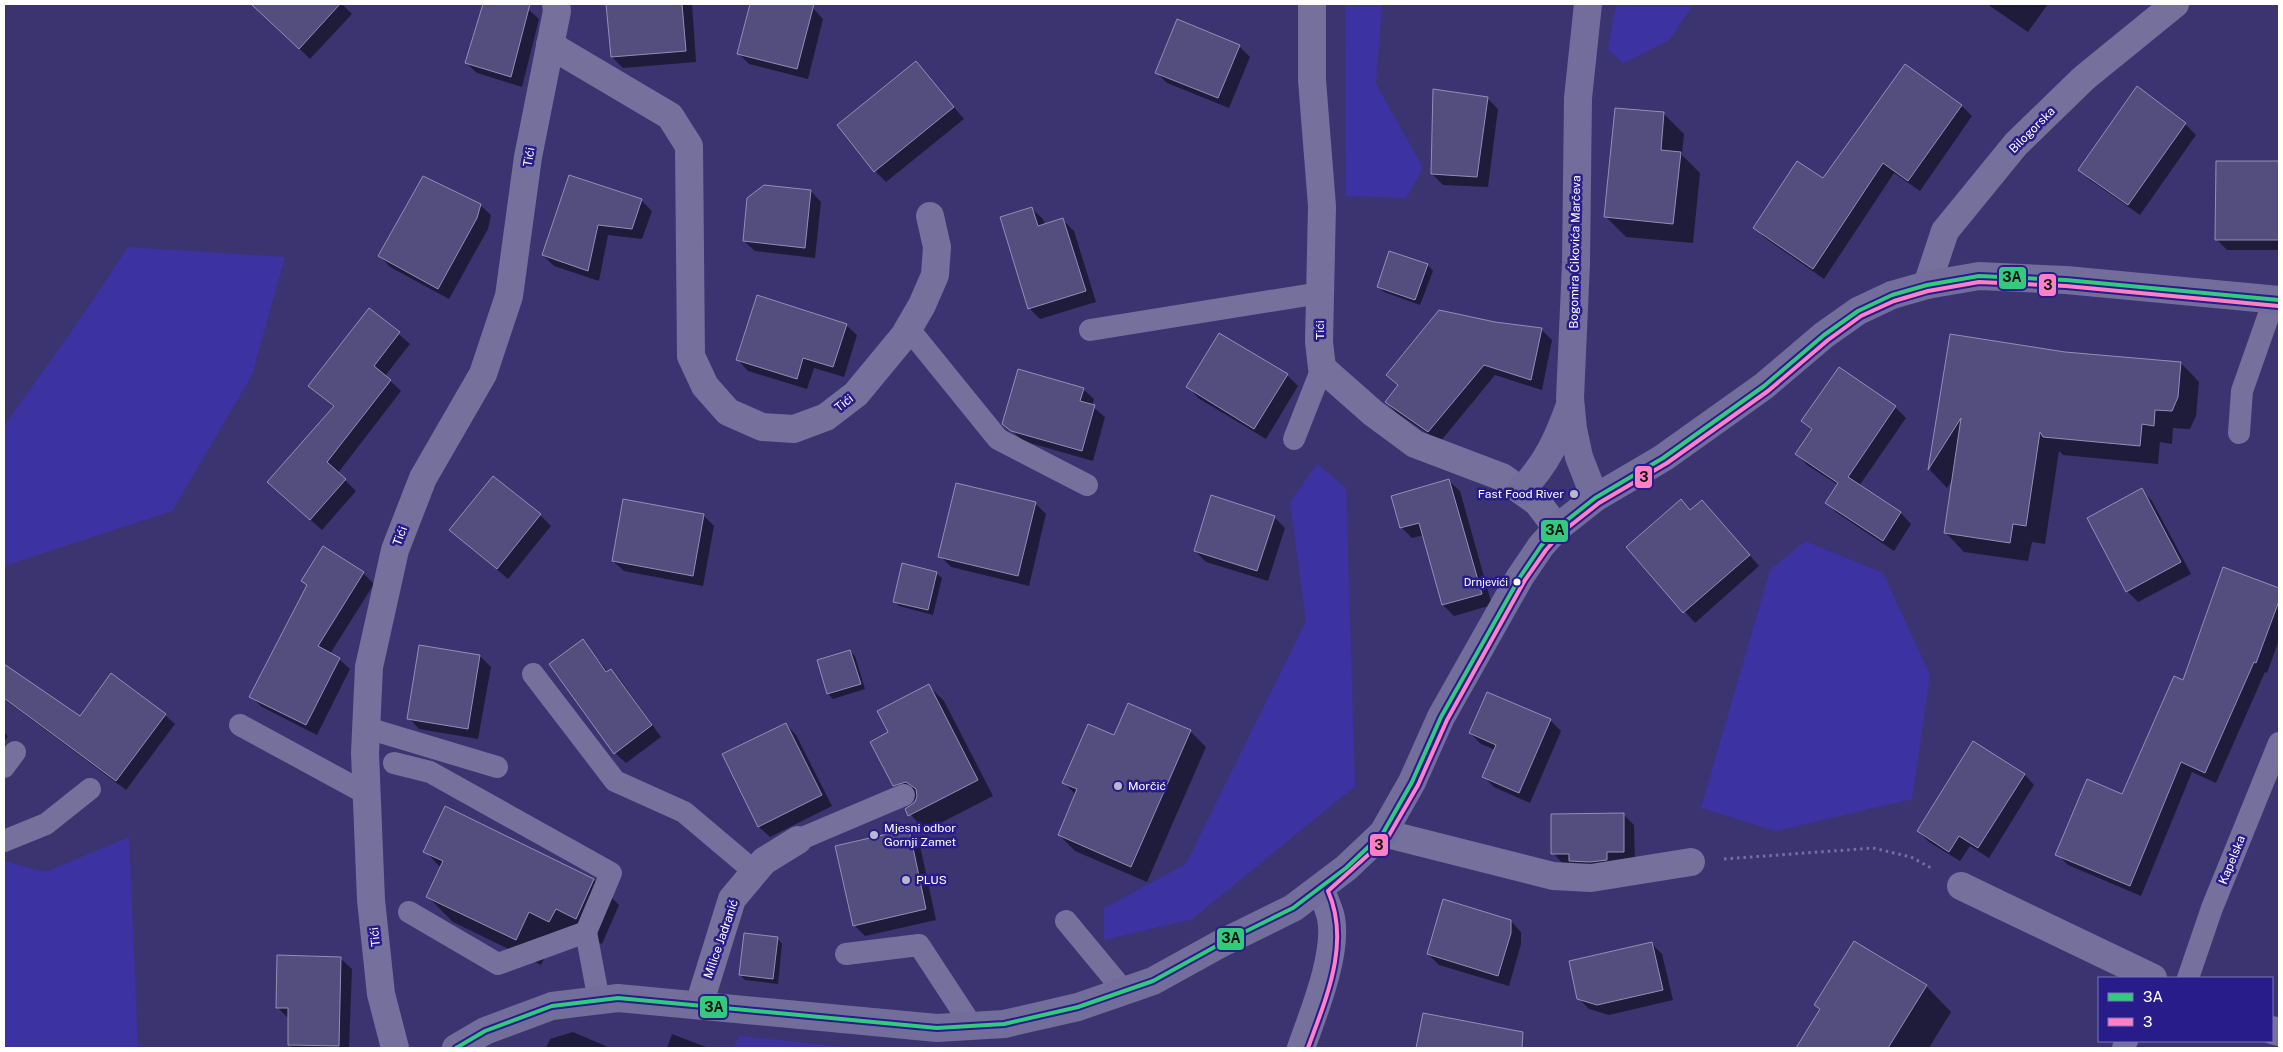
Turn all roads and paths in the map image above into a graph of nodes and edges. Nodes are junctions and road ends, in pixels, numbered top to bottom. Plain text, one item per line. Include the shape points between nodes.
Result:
1 (556, 4) edge
2 (1312, 4) edge
3 (1588, 4) edge
4 (2176, 4) edge
5 (550, 45) junction
6 (930, 216) dead end
7 (1926, 285) junction
8 (1320, 292) junction
9 (2277, 300) edge
10 (908, 328) junction
11 (1090, 330) dead end
12 (1322, 368) junction
13 (1571, 404) junction
14 (2239, 433) dead end
15 (1294, 439) dead end
16 (1087, 485) dead end
17 (1521, 490) junction
18 (1595, 498) junction
19 (1557, 528) junction
20 (534, 674) dead end
21 (240, 725) dead end
22 (367, 728) junction
23 (2279, 743) edge
24 (394, 763) dead end
25 (497, 767) dead end
26 (90, 789) dead end
27 (367, 794) junction
28 (904, 795) dead end
29 (1382, 832) junction
30 (798, 840) joint
31 (4, 841) edge
32 (1691, 862) joint
33 (755, 872) junction
34 (1961, 886) joint
35 (1320, 889) junction
36 (409, 912) dead end
37 (1066, 922) dead end
38 (586, 932) junction
39 (846, 954) dead end
40 (2151, 977) edge
41 (2188, 977) edge
42 (1124, 991) junction
43 (599, 1000) junction
44 (699, 1004) junction
45 (972, 1026) junction
46 (395, 1048) edge
47 (456, 1048) edge
48 (1301, 1048) edge

1 - 5 street, Tići
2 - 8 street, Tići via 1312,80 1322,206
3 - 13 street, Bogomira Ćikovića Marčeva via 1578,98
4 - 7 street, Bilogorska via 2084,78 2016,144 1945,230
5 - 10 street, Tići via 670,116 689,146 691,356 705,386 728,412 762,427 794,429 826,417 856,394
5 - 22 street, Tići via 528,157 509,296 483,374 423,478 395,550 369,667
6 - 10 street, Tići via 937,247 935,275
7 - 9 street via 1979,276 2066,280
7 - 18 street via 1892,295 1858,311 1764,386 1671,453
8 - 11 lane
8 - 12 street, Tići
9 - 14 lane via 2242,391
10 - 16 lane via 998,439
12 - 15 lane
12 - 17 street via 1372,413 1415,444 1502,477
13 - 17 street via 1539,472
13 - 18 street, Bogomira Ćikovića Marčeva via 1572,429 1579,457
17 - 19 street via 1538,502
18 - 19 street
19 - 29 street via 1520,576 1441,717 1412,782
20 - 33 lane via 616,781 684,812
21 - 27 lane
22 - 25 lane
22 - 27 street, Tići
23 - 41 lane, Kapelska via 2212,908
24 - 38 lane via 430,772 611,873
26 - 31 lane via 46,824
27 - 46 street, Tići via 371,900 381,994
28 - 30 lane
29 - 32 street via 1553,876 1591,878
29 - 35 street
30 - 33 street, Milice Jadranić via 764,861
32 - 34 path via 1873,848 1910,857
33 - 44 street, Milice Jadranić via 732,899
34 - 40 street
35 - 42 street via 1292,908 1154,981
35 - 48 street via 1331,919 1331,944 1325,975
36 - 38 lane via 498,964
37 - 42 lane
38 - 43 lane
39 - 45 lane via 919,945
42 - 45 street via 1032,1018
43 - 44 street via 618,998
43 - 47 street via 552,1006 485,1031
44 - 45 street via 858,1022 937,1028

